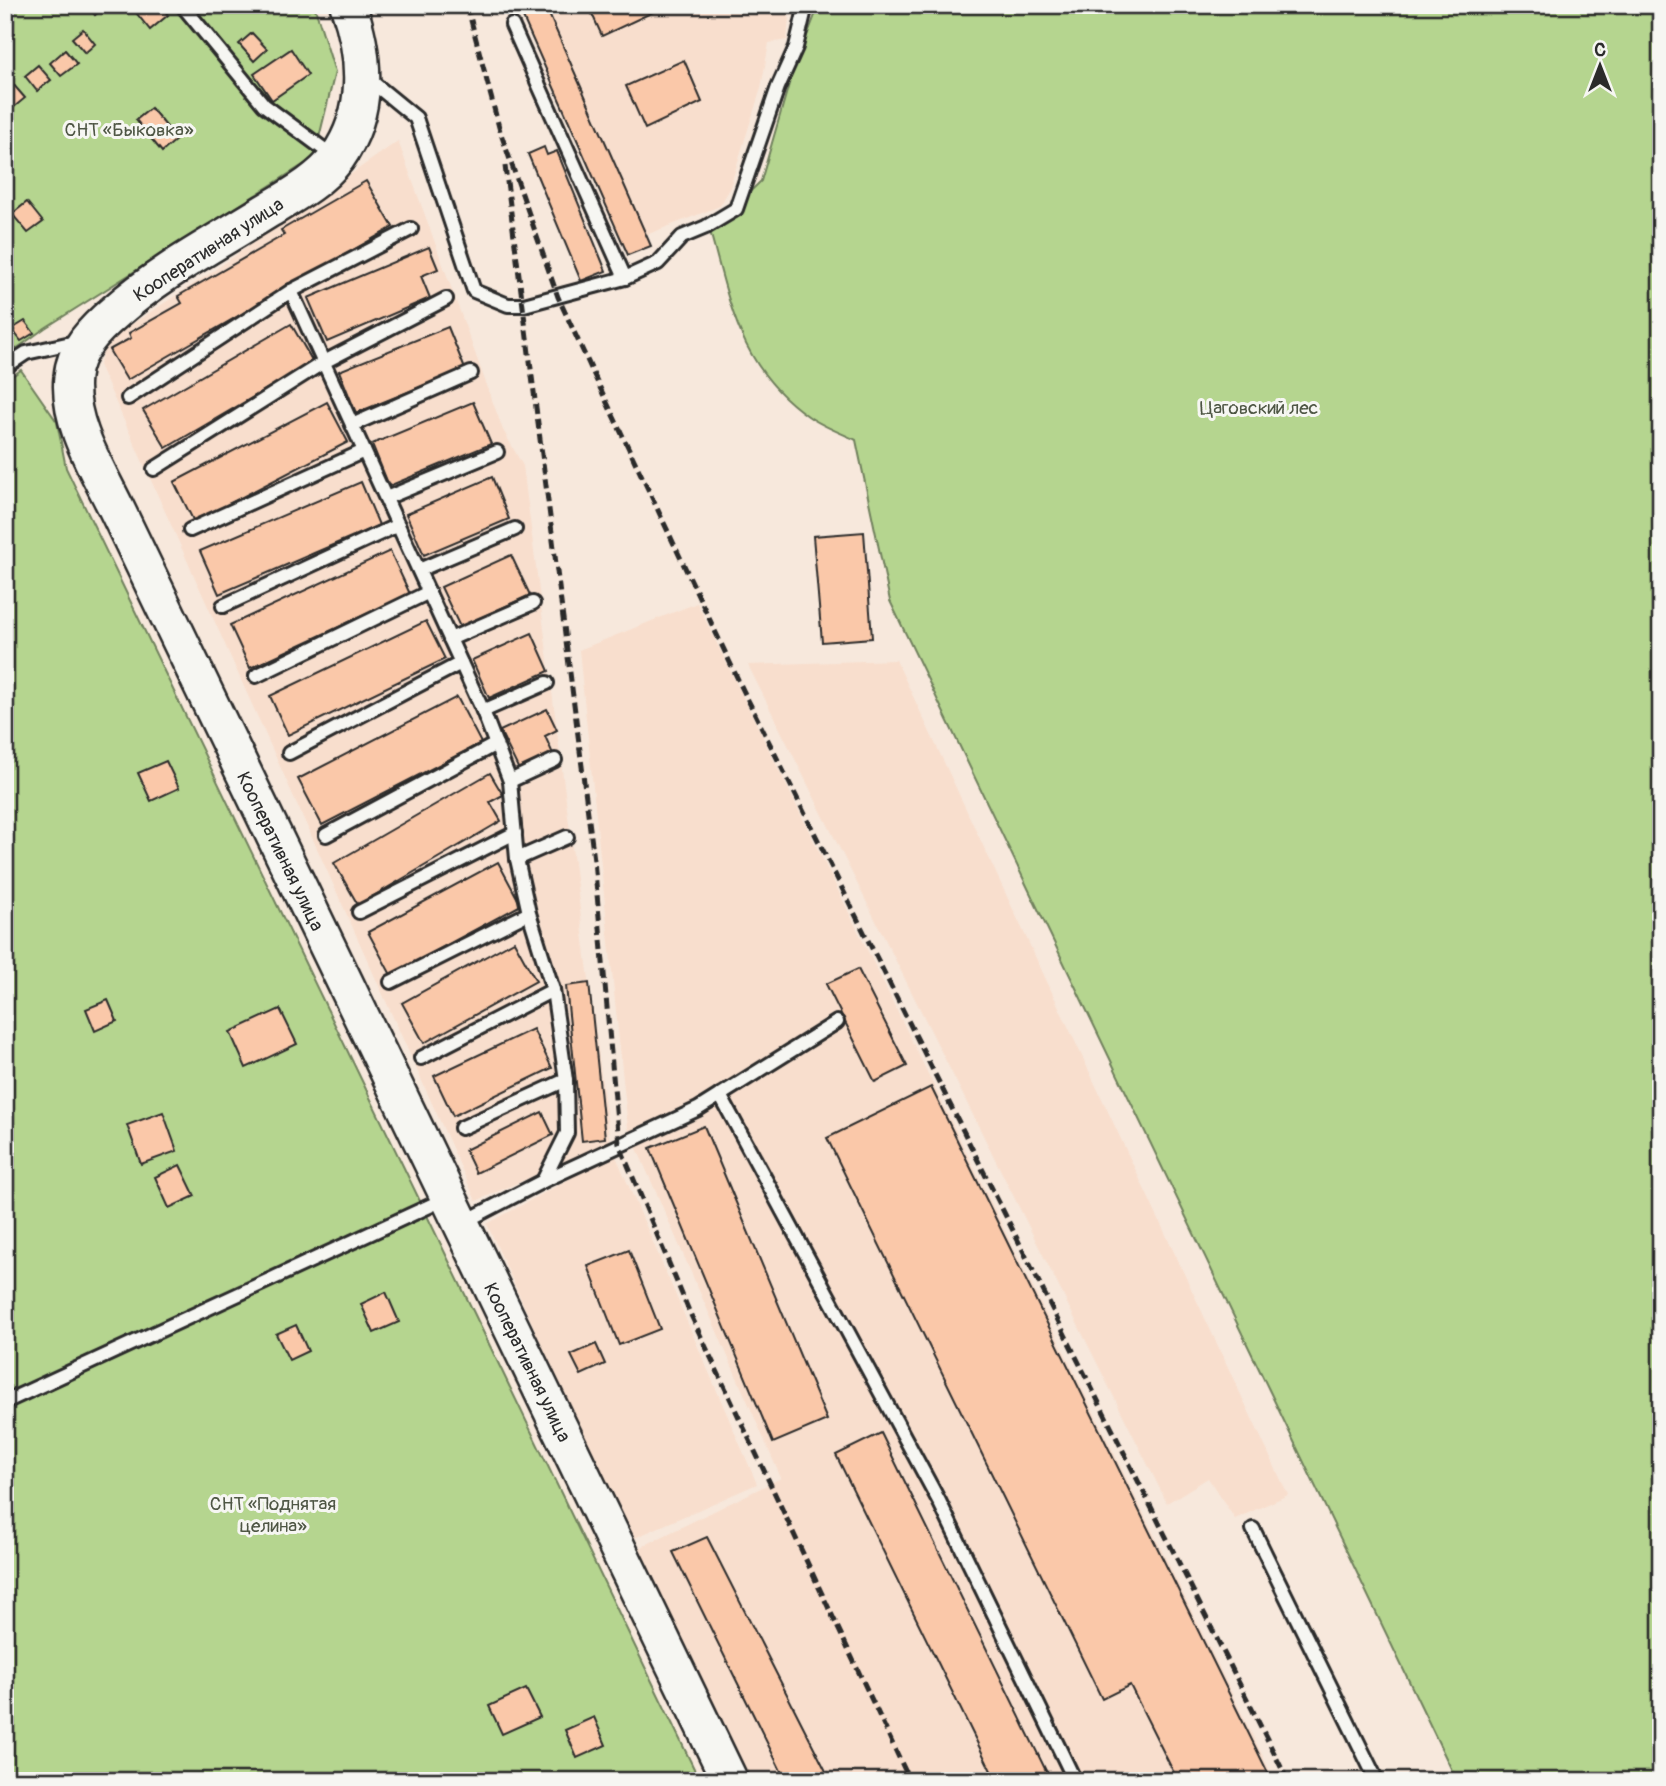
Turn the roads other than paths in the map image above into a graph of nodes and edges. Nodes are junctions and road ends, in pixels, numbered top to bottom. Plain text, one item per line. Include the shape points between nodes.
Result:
1 (182, 5) edge
2 (348, 5) edge
3 (806, 5) edge
4 (512, 25) dead end
5 (363, 74) junction
6 (337, 159) junction
7 (411, 229) dead end
8 (625, 278) junction
9 (292, 291) junction
10 (446, 299) dead end
11 (86, 339) junction
12 (324, 362) junction
13 (5, 367) edge
14 (471, 373) dead end
15 (128, 398) dead end
16 (352, 425) junction
17 (364, 451) junction
18 (497, 452) dead end
19 (154, 470) dead end
20 (386, 499) junction
21 (398, 525) junction
22 (515, 529) dead end
23 (190, 530) dead end
24 (419, 570) junction
25 (429, 592) junction
26 (533, 603) dead end
27 (223, 606) dead end
28 (450, 639) junction
29 (461, 663) junction
30 (256, 676) dead end
31 (547, 683) dead end
32 (483, 711) junction
33 (496, 744) junction
34 (289, 753) dead end
35 (555, 760) dead end
36 (510, 781) junction
37 (515, 833) junction
38 (326, 835) dead end
39 (567, 837) dead end
40 (517, 859) junction
41 (359, 912) dead end
42 (529, 913) junction
43 (391, 982) dead end
44 (553, 990) junction
45 (837, 1022) dead end
46 (421, 1058) dead end
47 (566, 1080) junction
48 (720, 1095) junction
49 (461, 1128) dead end
50 (543, 1181) junction
51 (454, 1210) junction
52 (5, 1402) edge
53 (1253, 1529) dead end
54 (730, 1781) edge
55 (1075, 1781) edge
56 (1377, 1781) edge

1 - 6 lane via 264,106
2 - 5 main road, Кооперативная улица via 359,35
3 - 8 lane via 796,47 736,209 682,237 658,263
4 - 8 lane
5 - 6 main road, Кооперативная улица via 356,123
5 - 8 lane via 416,118 474,291 524,305
6 - 11 main road, Кооперативная улица via 306,187 147,284
7 - 9 lane
9 - 12 lane
9 - 15 lane
10 - 12 lane
11 - 13 lane via 26,353
11 - 51 main road, Кооперативная улица via 72,375 73,406 82,435
12 - 16 lane
12 - 19 lane
14 - 16 lane
16 - 17 lane
17 - 20 lane
17 - 23 lane
18 - 20 lane
20 - 21 lane
21 - 24 lane
21 - 27 lane
22 - 24 lane
24 - 25 lane
25 - 28 lane
25 - 30 lane
26 - 28 lane
28 - 29 lane
29 - 32 lane
29 - 34 lane
31 - 32 lane
32 - 33 lane
33 - 36 lane
33 - 38 lane
35 - 36 lane
36 - 37 lane
37 - 40 lane
37 - 41 lane
39 - 40 lane
40 - 42 lane
42 - 43 lane
42 - 44 lane
44 - 46 lane
44 - 47 lane
45 - 48 lane
47 - 49 lane
47 - 50 lane via 567,1133
48 - 50 lane
48 - 55 lane via 939,1502
50 - 51 lane
51 - 52 lane
51 - 54 main road, Кооперативная улица
53 - 56 lane

